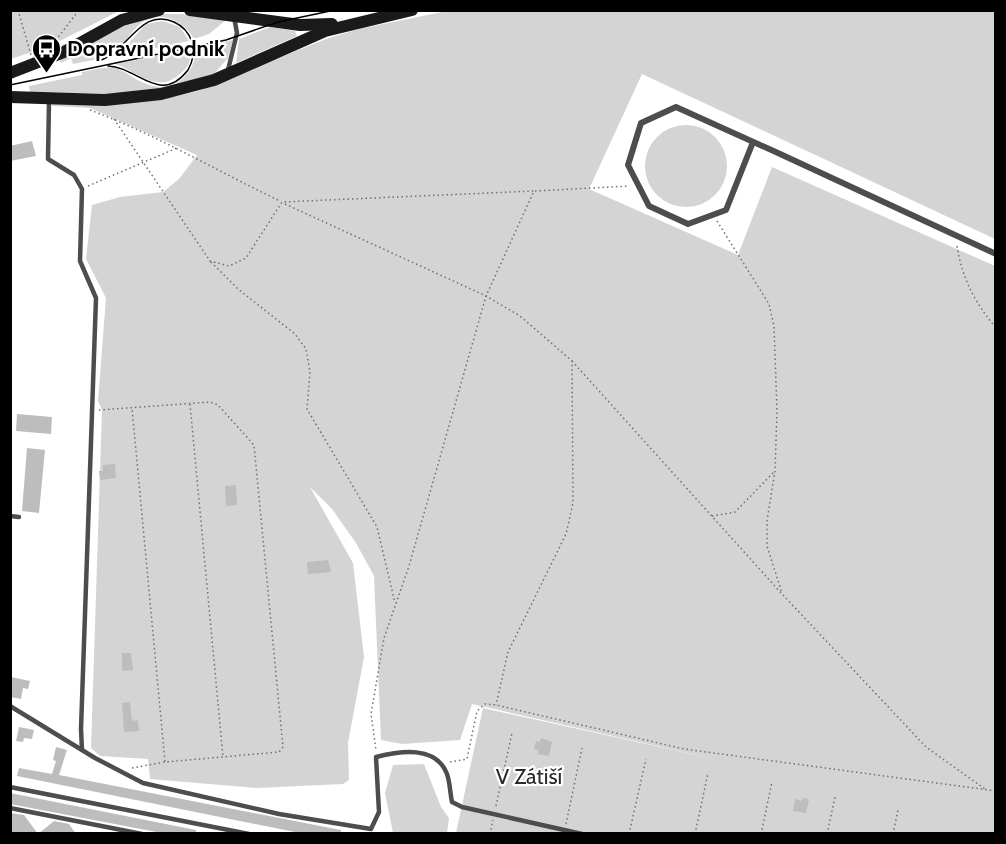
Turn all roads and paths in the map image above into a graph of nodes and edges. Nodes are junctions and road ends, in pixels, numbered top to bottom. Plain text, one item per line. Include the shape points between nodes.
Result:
1 (18, 10) edge
2 (79, 10) edge
3 (159, 10) edge
4 (190, 10) edge
5 (412, 10) edge
6 (234, 13) edge
7 (123, 15) edge
8 (357, 22) junction
9 (51, 47) dead end
10 (31, 56) dead end
11 (10, 73) edge
12 (223, 76) junction
13 (10, 97) edge
14 (49, 97) junction
15 (89, 110) dead end
16 (114, 119) junction
17 (753, 142) junction
18 (178, 147) junction
19 (142, 161) junction
20 (637, 186) junction
21 (82, 189) junction
22 (534, 191) junction
23 (282, 202) junction
24 (714, 216) junction
25 (959, 237) junction
26 (996, 254) edge
27 (210, 261) junction
28 (486, 296) junction
29 (996, 328) edge
30 (572, 361) junction
31 (190, 403) junction
32 (132, 408) junction
33 (102, 410) dead end
34 (775, 471) junction
35 (10, 516) edge
36 (711, 516) junction
37 (19, 517) dead end
38 (782, 594) junction
39 (395, 605) junction
40 (496, 705) junction
41 (10, 706) edge
42 (512, 733) dead end
43 (582, 748) dead end
44 (82, 750) junction
45 (223, 757) junction
46 (376, 757) junction
47 (646, 759) dead end
48 (439, 761) junction
49 (165, 762) junction
50 (119, 771) junction
51 (708, 773) dead end
52 (772, 782) dead end
53 (10, 787) edge
54 (986, 789) junction
55 (996, 790) edge
56 (835, 797) dead end
57 (10, 808) edge
58 (898, 810) dead end
59 (494, 814) junction
60 (564, 830) junction
61 (126, 832) edge
62 (373, 832) edge
63 (142, 834) edge
64 (249, 834) edge
65 (490, 834) edge
66 (582, 834) edge
67 (629, 834) edge
68 (695, 834) edge
69 (761, 834) edge
70 (827, 834) edge
71 (893, 834) edge

1 - 10 path
2 - 9 path
3 - 7 street
4 - 6 street
5 - 8 street
6 - 8 street via 300,25
6 - 12 lane via 237,37 231,65
7 - 11 street via 64,52
8 - 12 street via 314,36
12 - 14 street via 161,94 105,100
13 - 14 street
14 - 21 lane via 48,159 74,175
15 - 16 path
16 - 18 path
16 - 19 path
17 - 20 street via 676,107 641,123 628,165
17 - 24 street via 726,210
17 - 25 street
18 - 19 path
18 - 23 path
19 - 21 path
19 - 27 path
20 - 22 path
20 - 24 street via 649,206 688,224
21 - 44 lane via 80,261 96,298
22 - 23 path
22 - 28 path
23 - 27 path via 246,258 229,266
23 - 28 path
24 - 34 path via 769,304 777,411
25 - 26 street
25 - 29 path via 963,278
27 - 39 path via 295,334 306,349 310,372 307,409 377,527
28 - 30 path via 520,316
28 - 39 path
30 - 36 path
30 - 40 path via 573,503 566,534 508,652
31 - 32 path
31 - 45 path
31 - 45 path via 218,405 254,445 283,747 279,752
32 - 33 path
32 - 49 path
34 - 36 path via 735,512
34 - 38 path via 767,546
35 - 37 lane
36 - 38 path
38 - 54 path via 926,747
39 - 46 path via 384,638 371,714
40 - 48 path via 485,704 477,711 467,759 456,763
40 - 54 path via 684,749
41 - 44 lane
42 - 59 path
43 - 60 path
44 - 50 lane
45 - 49 path
46 - 48 lane via 428,753
46 - 62 lane via 379,813
47 - 67 path
48 - 59 lane via 447,774 452,802
49 - 50 path
50 - 62 lane via 143,783
51 - 68 path
52 - 69 path
53 - 64 lane
54 - 55 path
56 - 70 path
57 - 61 lane
58 - 71 path
59 - 60 lane
59 - 65 path
60 - 66 lane
61 - 63 lane

